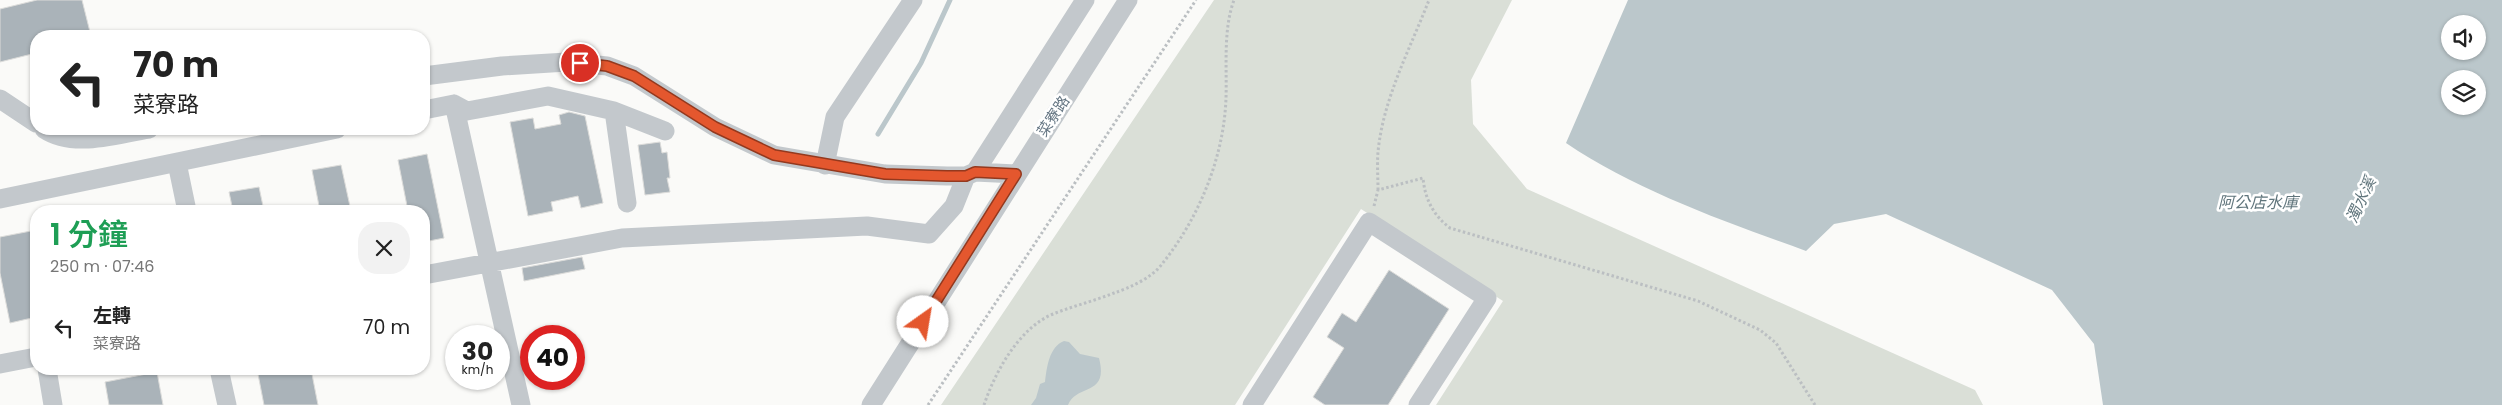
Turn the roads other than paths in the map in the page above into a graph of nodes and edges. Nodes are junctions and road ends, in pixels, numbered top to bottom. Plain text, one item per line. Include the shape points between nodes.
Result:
1 (913, 0) edge
2 (1085, 0) edge
3 (1128, 0) edge
4 (430, 75) edge
5 (0, 99) edge
6 (454, 104) junction
7 (430, 109) edge
8 (614, 111) junction
9 (30, 119) edge
10 (664, 131) dead end
11 (53, 135) edge
12 (112, 135) edge
13 (308, 135) edge
14 (177, 163) junction
15 (825, 165) junction
16 (1016, 174) junction
17 (962, 175) junction
18 (0, 199) edge
19 (627, 203) dead end
20 (186, 205) edge
21 (490, 261) junction
22 (430, 273) edge
23 (30, 358) edge
24 (0, 364) edge
25 (48, 375) edge
26 (220, 375) edge
27 (53, 405) edge
28 (226, 405) edge
29 (521, 405) edge
30 (872, 405) edge
31 (1252, 405) edge
32 (1418, 405) edge

1 - 15 street via 835,117
2 - 17 street
3 - 16 street, 菜寮路
4 - 15 street via 567,62 607,66 634,76 715,127 774,155
5 - 9 street
6 - 7 street
6 - 8 street via 467,111 548,96
6 - 21 street
8 - 10 street
8 - 19 street
11 - 12 street via 82,140
13 - 14 street
14 - 18 street
14 - 20 street
15 - 17 street via 885,174
16 - 17 street
16 - 30 street, 菜寮路
17 - 21 street via 954,206 929,234 868,226 622,238
21 - 22 street
21 - 29 street
23 - 24 street
25 - 27 street
26 - 28 street
31 - 32 street via 1369,222 1487,298

